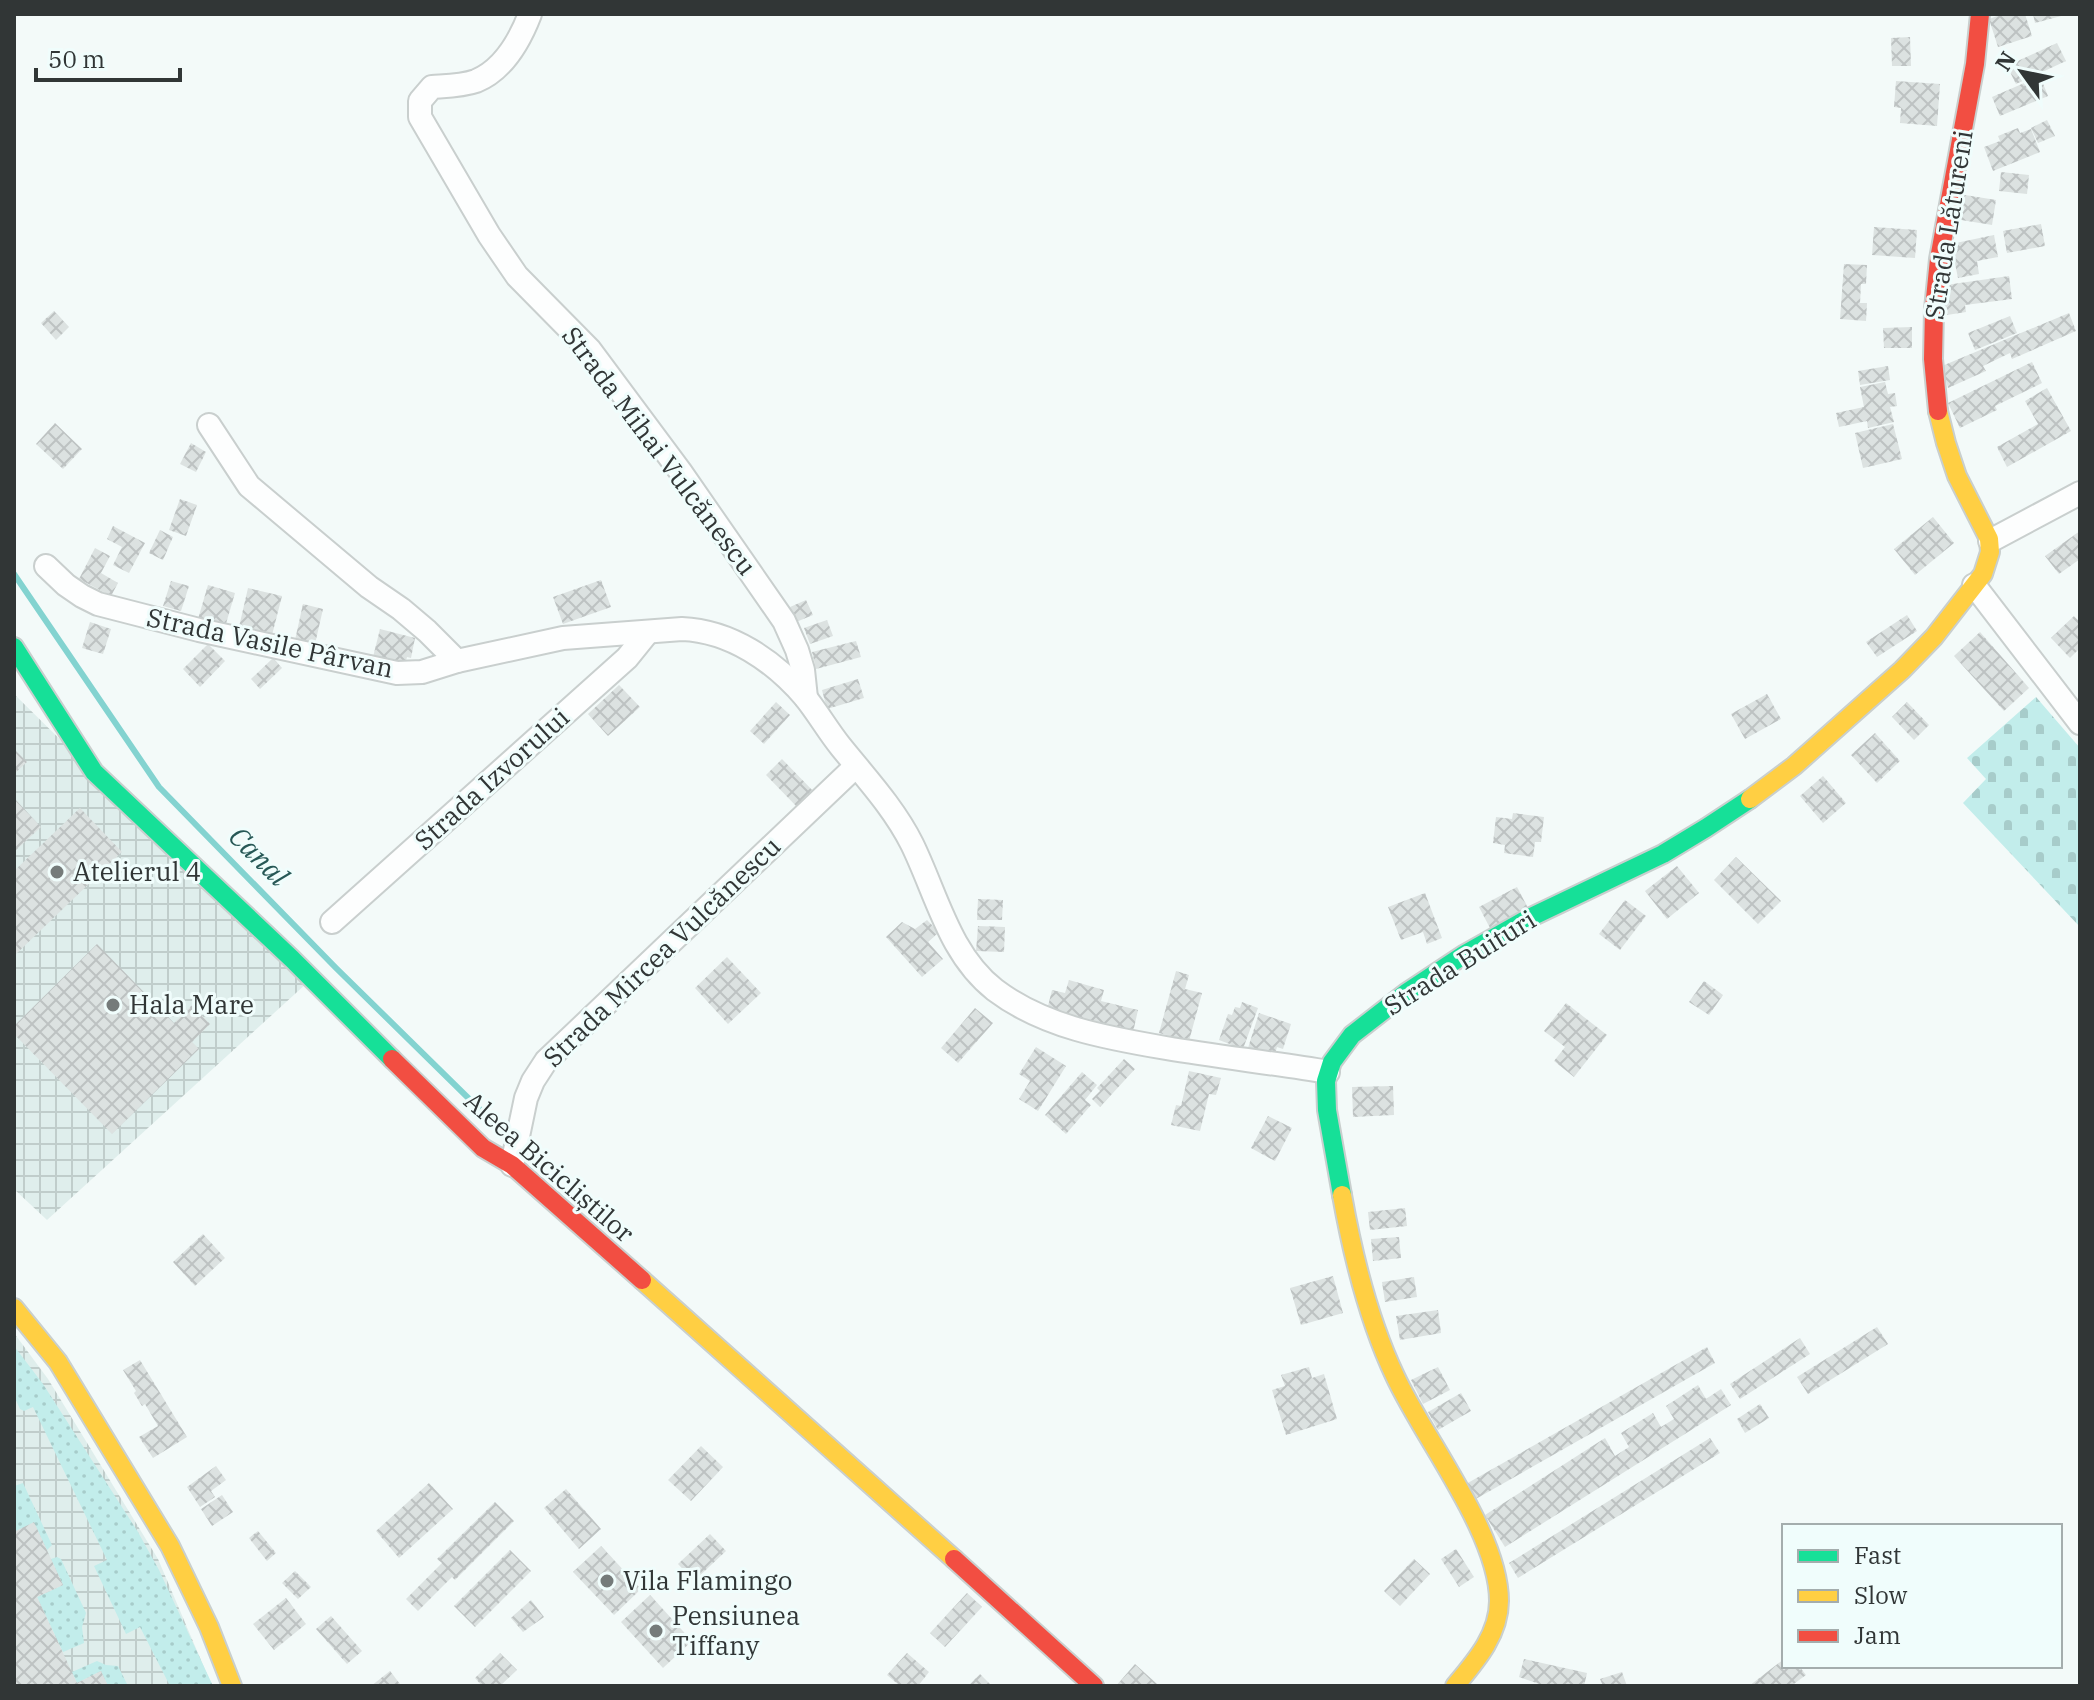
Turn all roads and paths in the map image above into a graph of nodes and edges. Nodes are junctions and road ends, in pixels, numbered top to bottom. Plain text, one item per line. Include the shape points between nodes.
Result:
1 (530, 14) edge
2 (1980, 14) edge
3 (209, 425) dead end
4 (2080, 493) edge
5 (1990, 541) junction
6 (46, 566) dead end
7 (1974, 585) junction
8 (648, 632) junction
9 (14, 647) edge
10 (457, 661) junction
11 (806, 698) junction
12 (2080, 723) edge
13 (856, 766) junction
14 (332, 922) dead end
15 (1328, 1072) junction
16 (512, 1165) junction
17 (14, 1308) edge
18 (239, 1680) edge
19 (1094, 1686) edge
20 (1455, 1686) edge

1 - 11 street, Strada Mihai Vulcănescu via 500,65 479,80 432,87 420,101 420,117 517,276 590,350 784,621 800,660
2 - 5 street, Strada Lătureni via 1932,326 1933,366 1947,443 1955,472
3 - 10 street via 249,486
4 - 5 street
5 - 7 street via 1989,562
6 - 10 street, Strada Vasile Pârvan via 98,604 199,630 397,673
7 - 12 street
7 - 15 street, Strada Buituri via 1927,644 1779,778 1668,852 1546,909 1431,975 1352,1036
8 - 10 street, Strada Vasile Pârvan via 563,638
8 - 11 street via 682,629 721,635 767,662
8 - 14 street, Strada Izvorului via 627,658
9 - 16 street, Aleea Bicicliștilor via 94,772 463,1130
11 - 13 street
13 - 15 street via 901,824 965,959 1011,1001 1050,1021 1102,1036
13 - 16 street, Strada Mircea Vulcănescu via 546,1061 526,1098
15 - 20 street via 1341,1195 1378,1339 1470,1514 1497,1580 1499,1604 1492,1635
16 - 19 street, Aleea Bicicliștilor
17 - 18 street via 58,1362 112,1448

